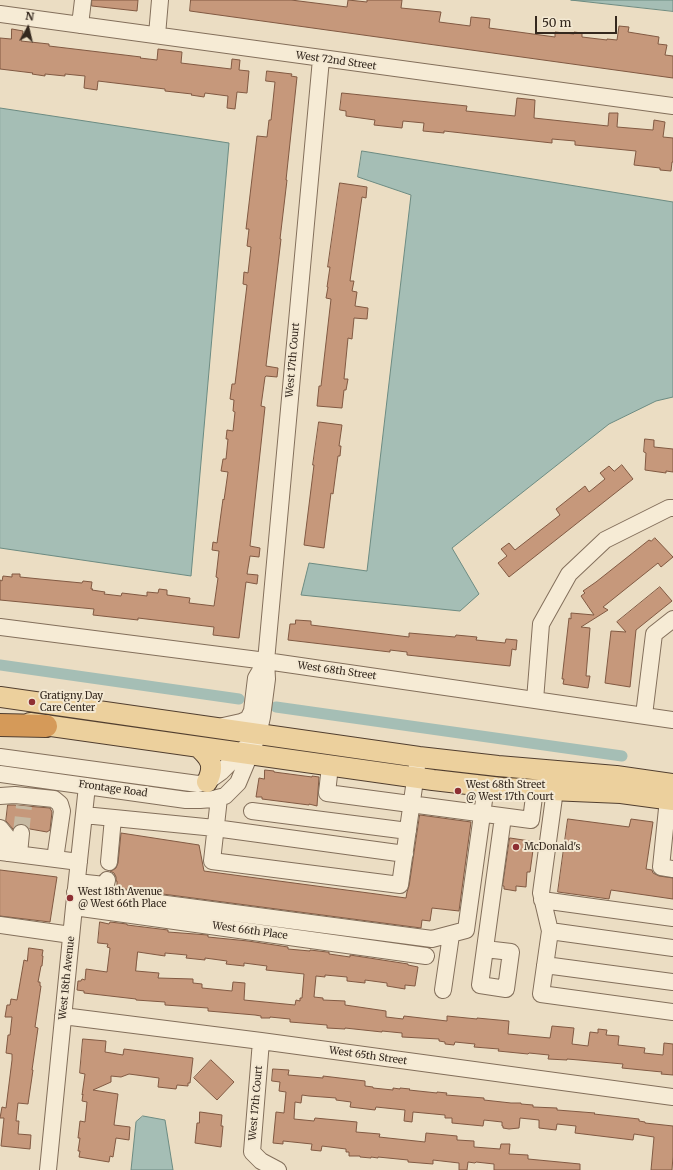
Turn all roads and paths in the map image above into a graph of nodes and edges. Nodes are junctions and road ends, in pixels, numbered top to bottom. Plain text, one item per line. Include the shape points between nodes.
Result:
1 (83, 0) edge
2 (160, 0) edge
3 (0, 14) edge
4 (80, 25) junction
5 (157, 35) junction
6 (321, 59) junction
7 (673, 106) edge
8 (673, 508) edge
9 (673, 619) edge
10 (0, 626) edge
11 (266, 660) junction
12 (0, 697) edge
13 (535, 700) junction
14 (644, 715) junction
15 (0, 719) edge
16 (673, 720) edge
17 (0, 725) edge
18 (46, 726) junction
19 (211, 728) junction
20 (258, 735) junction
21 (198, 747) junction
22 (245, 754) junction
23 (0, 757) edge
24 (419, 757) junction
25 (330, 766) junction
26 (112, 773) junction
27 (0, 774) edge
28 (416, 777) junction
29 (87, 786) junction
30 (486, 786) junction
31 (545, 789) junction
32 (217, 792) junction
33 (327, 793) junction
34 (672, 794) edge
35 (1, 796) edge
36 (412, 805) junction
37 (252, 811) dead end
38 (84, 814) junction
39 (482, 814) junction
40 (503, 817) junction
41 (113, 818) junction
42 (322, 820) junction
43 (0, 828) edge
44 (215, 828) junction
45 (408, 831) junction
46 (21, 833) tunnel mouth
47 (669, 837) edge
48 (9, 853) edge
49 (405, 854) junction
50 (55, 859) junction
51 (79, 862) junction
52 (109, 862) dead end
53 (673, 869) edge
54 (107, 880) dead end
55 (75, 894) junction
56 (542, 900) junction
57 (673, 918) edge
58 (0, 925) edge
59 (550, 931) junction
60 (71, 935) junction
61 (451, 935) junction
62 (673, 948) edge
63 (485, 949) dead end
64 (426, 956) dead end
65 (545, 965) junction
66 (673, 982) edge
67 (443, 990) dead end
68 (673, 1012) edge
69 (63, 1016) junction
70 (261, 1041) junction
71 (673, 1097) edge
72 (48, 1170) edge
73 (278, 1170) edge

1 - 4 street
2 - 5 street
3 - 4 street, West 72nd Street
4 - 5 street, West 72nd Street
5 - 6 street, West 72nd Street
6 - 7 street, West 72nd Street
6 - 11 street, West 17th Court
8 - 13 street via 604,540 570,574 541,624
9 - 14 street via 654,634
10 - 11 street, West 68th Street
11 - 13 street, West 68th Street
11 - 19 street, West 17th Court via 256,678 252,711 248,719
11 - 20 street, West 17th Court via 267,679
12 - 19 main road
13 - 14 street, West 68th Street
14 - 16 street, West 68th Street
15 - 18 main road
17 - 18 highway
18 - 21 main road
19 - 20 main road
20 - 22 street, West 17th Court
20 - 24 main road
21 - 22 main road
21 - 32 main road via 211,762
22 - 25 main road
22 - 32 street via 221,772
22 - 32 street, West 17th Court via 238,783
23 - 26 street, Frontage Road
24 - 28 street
24 - 34 main road via 616,776
25 - 28 main road
25 - 33 street
26 - 29 street via 93,780
26 - 32 street, Frontage Road via 198,784
27 - 29 street, Frontage Road
28 - 30 main road
28 - 36 street
29 - 32 street, Frontage Road via 186,800 213,799
29 - 38 street, West 18th Avenue
30 - 31 main road
30 - 39 street
31 - 34 main road
31 - 40 street via 531,820
31 - 56 street via 540,893
32 - 44 street
33 - 36 street
33 - 42 street
34 - 47 street
35 - 50 street via 15,795 25,801 54,799 60,804 62,811
36 - 39 street
36 - 45 street
37 - 42 street
38 - 41 street
38 - 51 street, West 18th Avenue
39 - 40 street
39 - 61 street via 466,930
40 - 63 street
41 - 44 street
41 - 52 street
42 - 45 street
43 - 48 street via 8,838
44 - 49 street
44 - 49 street via 212,861 400,885
45 - 49 street
46 - 48 street
47 - 53 street via 660,867
48 - 50 street
50 - 51 street
51 - 55 street, West 18th Avenue
54 - 55 street via 104,886
55 - 60 street, West 18th Avenue
55 - 61 street via 432,939
55 - 64 street, West 66th Place
56 - 57 street
56 - 59 street
58 - 60 street
59 - 62 street
59 - 65 street
60 - 69 street, West 18th Avenue
61 - 67 street
65 - 66 street
65 - 68 street via 541,994
69 - 70 street, West 65th Street
69 - 72 street, West 18th Avenue
70 - 71 street, West 65th Street
70 - 73 street, West 17th Court via 252,1152 261,1161

